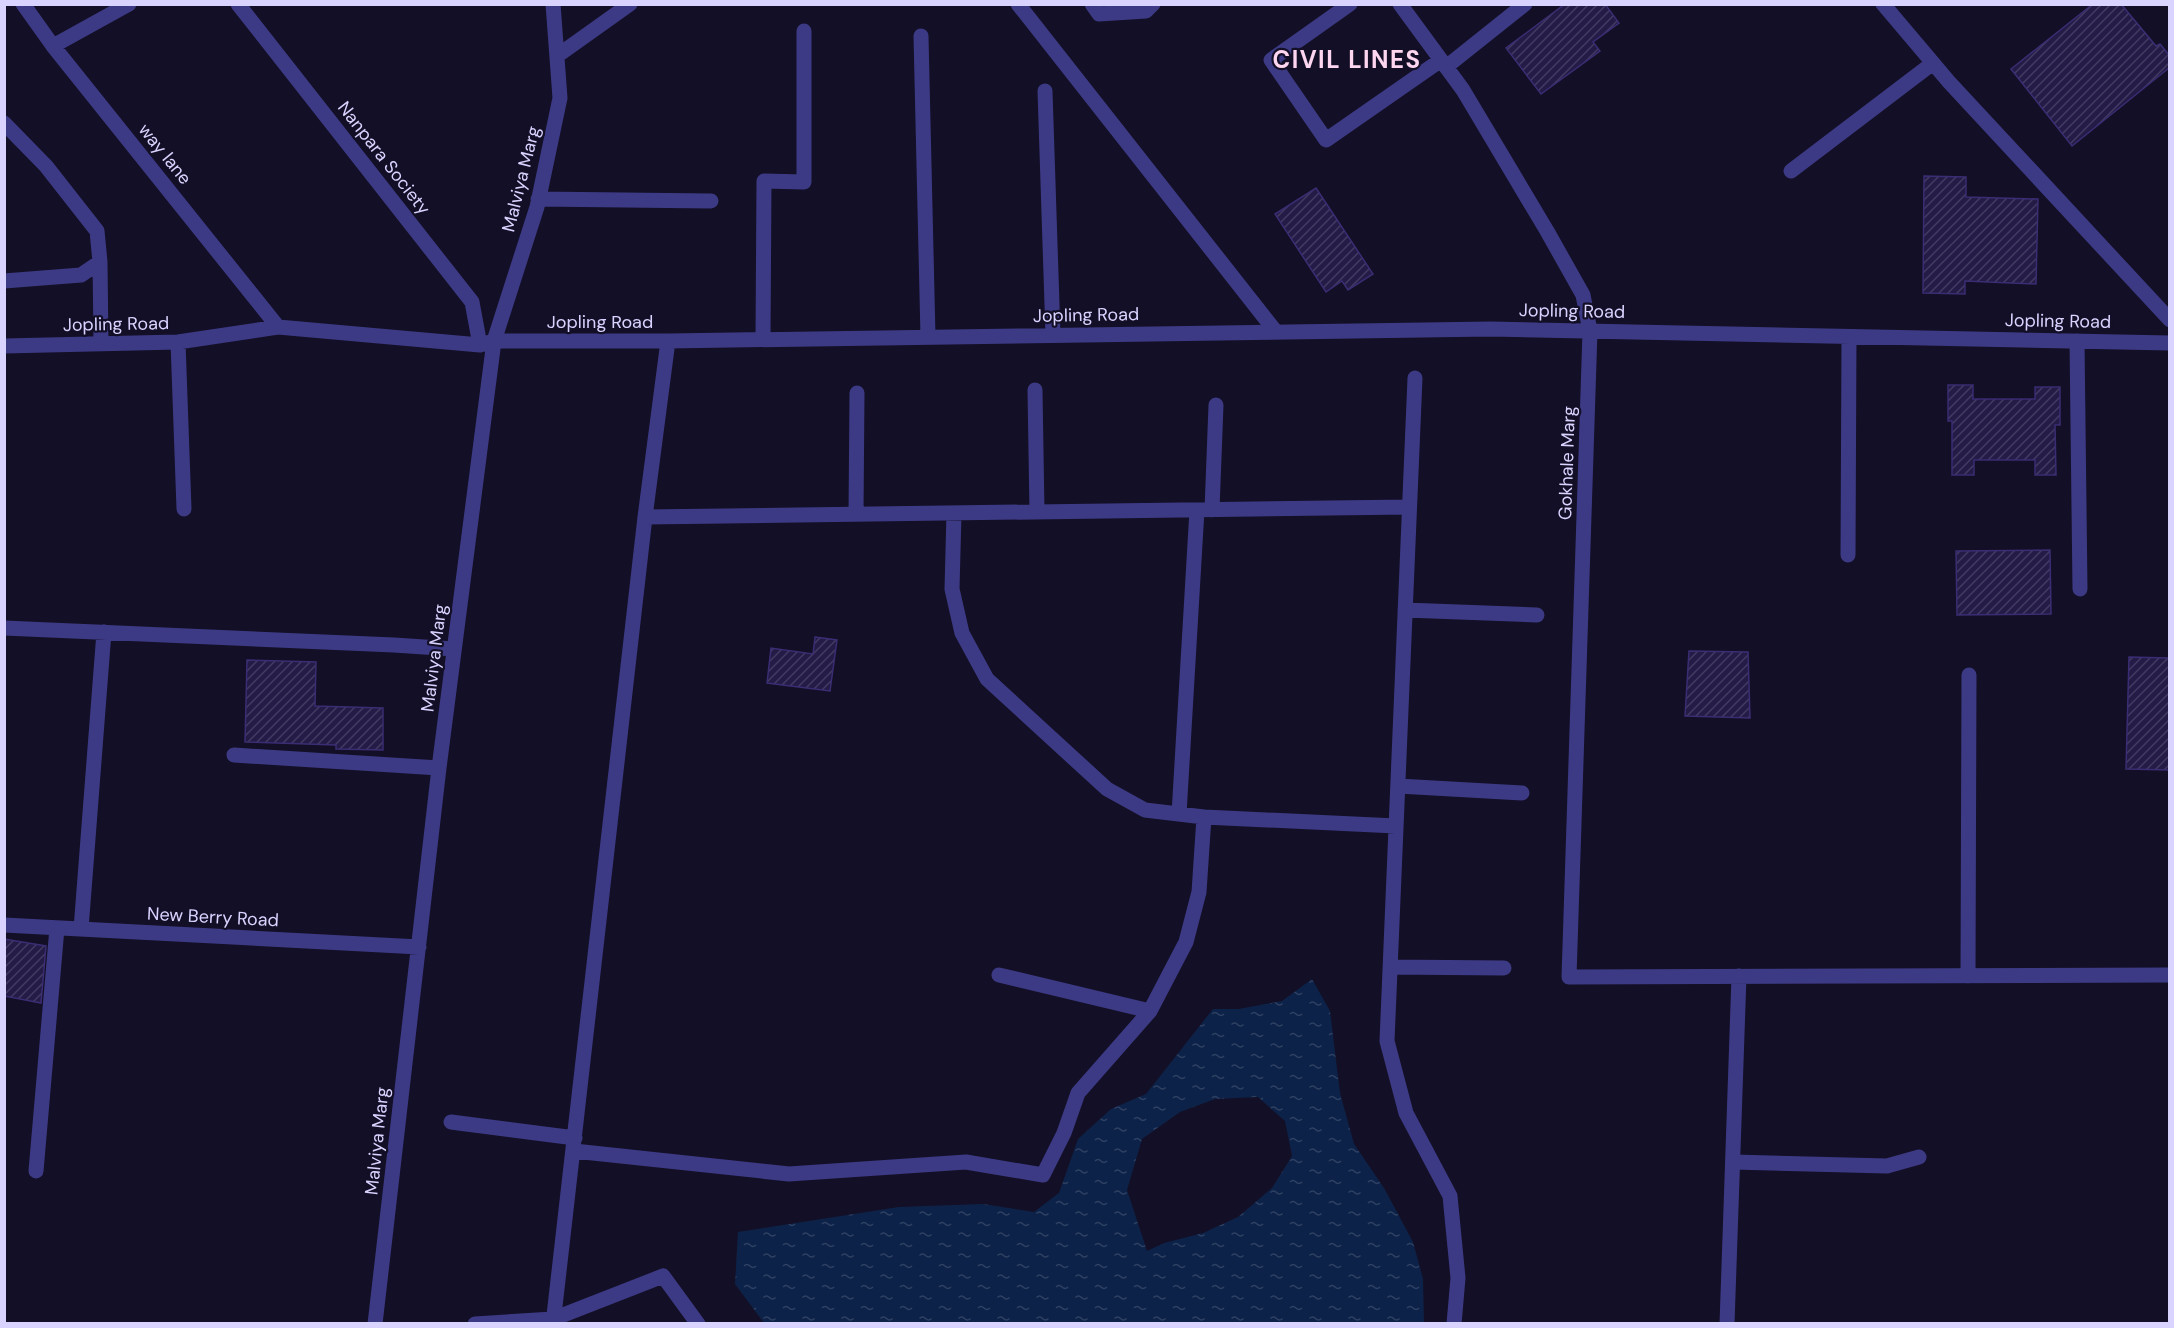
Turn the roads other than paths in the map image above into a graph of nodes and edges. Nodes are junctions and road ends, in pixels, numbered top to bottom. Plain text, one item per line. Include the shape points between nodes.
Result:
1 (23, 4) edge
2 (129, 4) edge
3 (238, 4) edge
4 (553, 4) edge
5 (630, 4) edge
6 (1018, 4) edge
7 (1092, 4) edge
8 (1153, 4) edge
9 (1350, 4) edge
10 (1400, 4) edge
11 (1525, 4) edge
12 (1883, 4) edge
13 (804, 32) dead end
14 (921, 36) dead end
15 (53, 46) junction
16 (557, 56) junction
17 (1443, 63) junction
18 (1933, 63) junction
19 (1046, 91) dead end
20 (4, 123) edge
21 (1791, 171) dead end
22 (538, 199) junction
23 (711, 201) dead end
24 (100, 262) junction
25 (4, 281) edge
26 (2169, 320) edge
27 (278, 327) junction
28 (1590, 331) junction
29 (1276, 332) junction
30 (1053, 335) junction
31 (928, 337) junction
32 (1849, 337) junction
33 (763, 339) junction
34 (668, 341) junction
35 (2077, 341) junction
36 (178, 342) junction
37 (101, 343) junction
38 (487, 343) junction
39 (2169, 343) edge
40 (4, 346) edge
41 (1415, 378) dead end
42 (1035, 390) dead end
43 (857, 393) dead end
44 (1216, 405) dead end
45 (1409, 507) junction
46 (184, 509) dead end
47 (1204, 510) junction
48 (1037, 512) junction
49 (954, 513) junction
50 (856, 514) junction
51 (645, 517) junction
52 (1848, 555) dead end
53 (2080, 589) dead end
54 (1405, 610) junction
55 (1537, 615) dead end
56 (4, 628) edge
57 (104, 632) junction
58 (454, 649) junction
59 (1969, 675) dead end
60 (234, 755) dead end
61 (439, 768) junction
62 (1398, 786) junction
63 (1522, 793) dead end
64 (1179, 814) junction
65 (1204, 817) junction
66 (1396, 826) junction
67 (4, 925) edge
68 (57, 928) junction
69 (81, 929) junction
70 (419, 947) junction
71 (1390, 967) junction
72 (1504, 968) dead end
73 (999, 975) dead end
74 (2169, 975) edge
75 (1739, 976) junction
76 (1968, 976) junction
77 (1150, 1011) junction
78 (451, 1122) dead end
79 (575, 1145) junction
80 (1919, 1158) dead end
81 (1733, 1162) junction
82 (36, 1171) dead end
83 (554, 1322) edge
84 (375, 1323) edge
85 (475, 1323) edge
86 (698, 1323) edge
87 (1454, 1323) edge
88 (1727, 1323) edge

1 - 15 street, way lane
2 - 15 street
3 - 38 street, Nanpara Society via 472,302
4 - 16 street, Malviya Marg
5 - 16 street
6 - 29 street
7 - 8 street via 1100,14 1146,11
9 - 17 street via 1271,60 1326,140
10 - 17 street, Gokhale Marg
11 - 17 street
12 - 18 street
13 - 33 street via 804,182 764,181
14 - 31 street
15 - 27 street, way lane
16 - 22 street, Malviya Marg via 560,98
17 - 28 street, Gokhale Marg via 1463,90 1583,295
18 - 21 street
18 - 26 street
19 - 30 street
20 - 24 street via 46,166 97,231
22 - 23 street
22 - 38 street, Malviya Marg
24 - 25 street via 81,275
24 - 37 street
27 - 36 street, Jopling Road
27 - 38 street, Jopling Road
28 - 29 street, Jopling Road
28 - 32 street, Jopling Road
28 - 75 street, Gokhale Marg via 1569,977
29 - 30 street, Jopling Road
30 - 31 street, Jopling Road
31 - 33 street, Jopling Road
32 - 35 street, Jopling Road
32 - 52 street
33 - 34 street, Jopling Road
34 - 38 street, Jopling Road
34 - 51 street
35 - 39 street, Jopling Road
35 - 53 street
36 - 37 street, Jopling Road
36 - 46 street
37 - 40 street, Jopling Road
38 - 58 street, Malviya Marg
41 - 45 street
42 - 48 street
43 - 50 street
44 - 47 street
45 - 47 street
45 - 54 street
47 - 48 street
47 - 64 street
48 - 49 street
49 - 50 street
49 - 64 street via 952,589 962,633 987,679 1107,789 1145,810
50 - 51 street
51 - 79 street
54 - 55 street
54 - 62 street
56 - 57 street
57 - 58 street
57 - 69 street
58 - 61 street, Malviya Marg
59 - 76 street
60 - 61 street
61 - 70 street, Malviya Marg
62 - 63 street
62 - 66 street
64 - 65 street
65 - 66 street
65 - 77 street via 1199,892 1186,942
66 - 71 street
67 - 68 street, New Berry Road
68 - 69 street, New Berry Road
68 - 82 street
69 - 70 street, New Berry Road
70 - 84 street, Malviya Marg
71 - 72 street
71 - 87 street via 1387,1041 1406,1113 1450,1196 1458,1278
73 - 77 street
74 - 76 street
75 - 76 street
75 - 81 street
77 - 79 street via 1078,1093 1043,1175 966,1162 789,1174
78 - 79 street
79 - 83 street
80 - 81 street via 1887,1166
81 - 88 street
83 - 85 street
83 - 86 street via 663,1276

